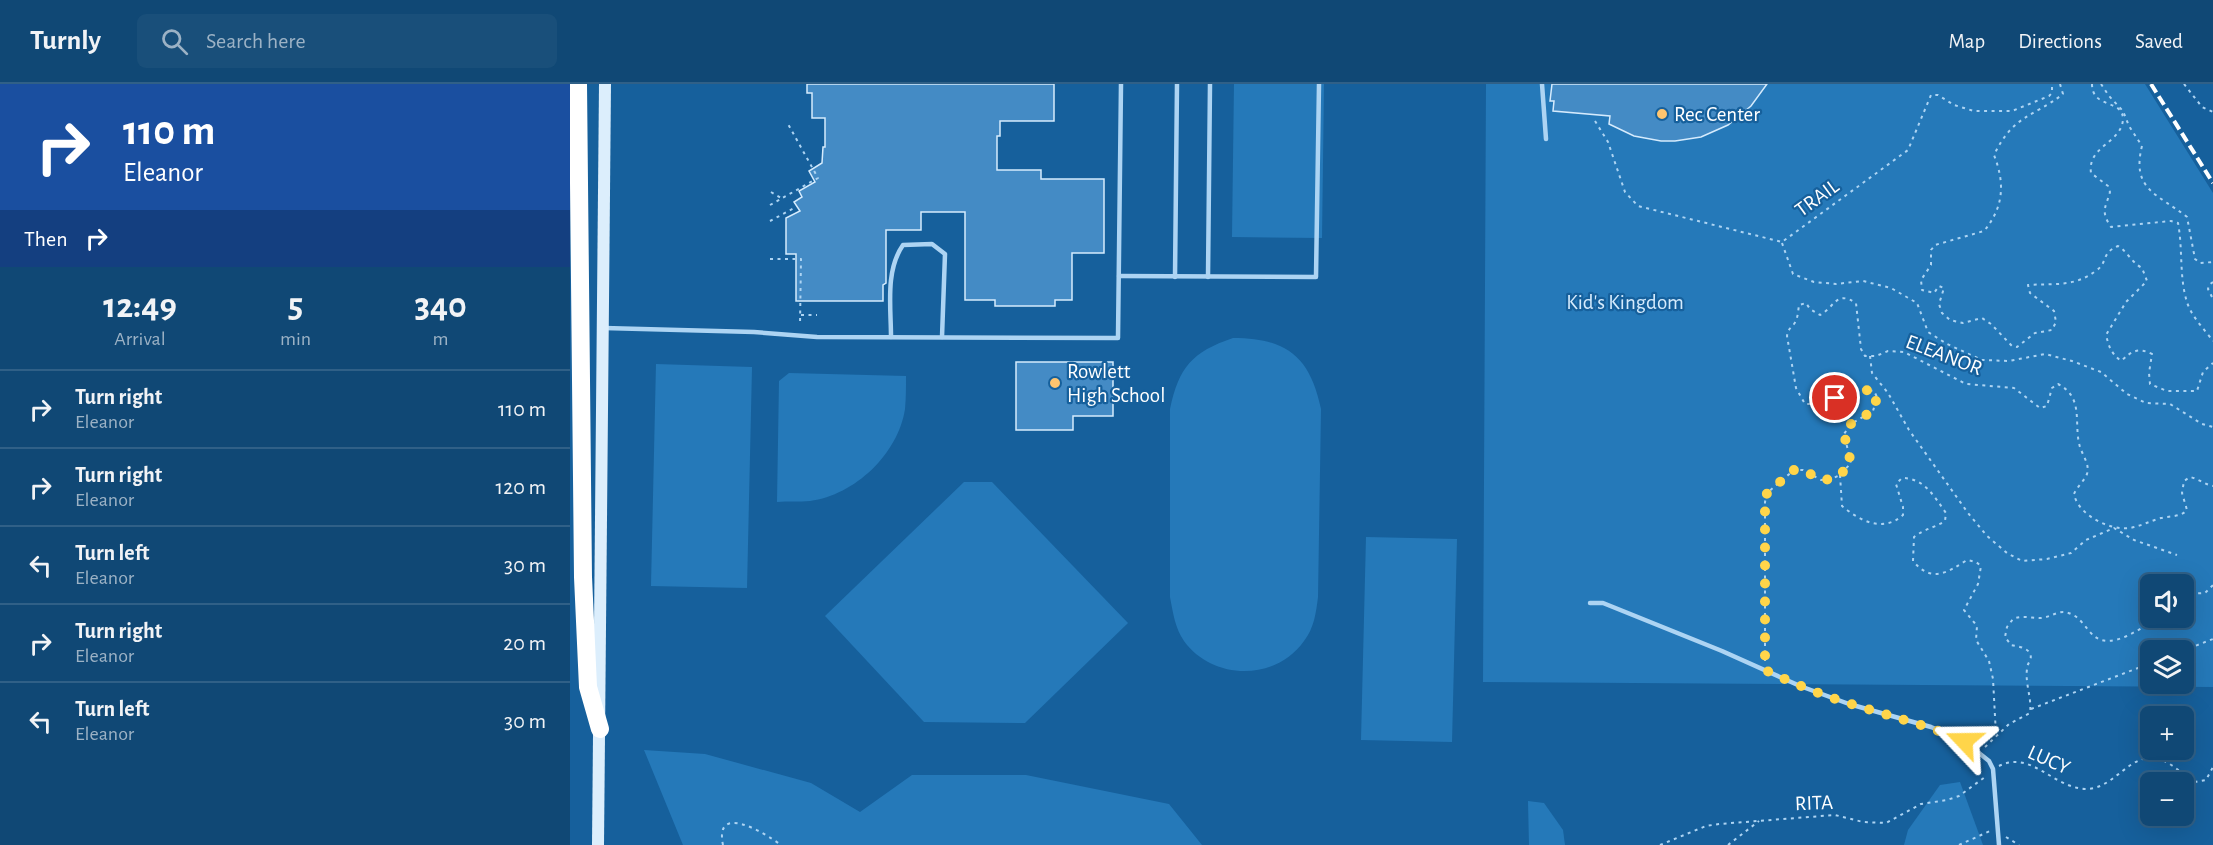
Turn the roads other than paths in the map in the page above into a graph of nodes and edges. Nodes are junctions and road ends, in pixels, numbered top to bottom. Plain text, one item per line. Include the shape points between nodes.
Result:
1 (578, 84) edge
2 (605, 84) edge
3 (1121, 84) edge
4 (1177, 84) edge
5 (1210, 84) edge
6 (1319, 84) edge
7 (1542, 84) edge
8 (1546, 139) dead end
9 (1119, 276) junction
10 (1175, 277) junction
11 (1208, 277) junction
12 (602, 328) junction
13 (891, 337) junction
14 (942, 337) junction
15 (1590, 603) dead end
16 (600, 729) junction
17 (598, 845) edge
18 (1999, 845) edge

1 - 16 highway via 583,577 588,687
2 - 12 main road
3 - 9 lane
4 - 10 lane
5 - 11 lane
6 - 11 lane via 1316,277
7 - 8 lane
9 - 10 lane
9 - 14 lane via 1118,338
10 - 11 lane
12 - 13 lane
12 - 16 main road
13 - 14 lane
13 - 14 lane via 895,256 903,245 932,244 945,254
15 - 18 lane via 1603,603 1809,690 1964,741 1993,769
16 - 17 main road

